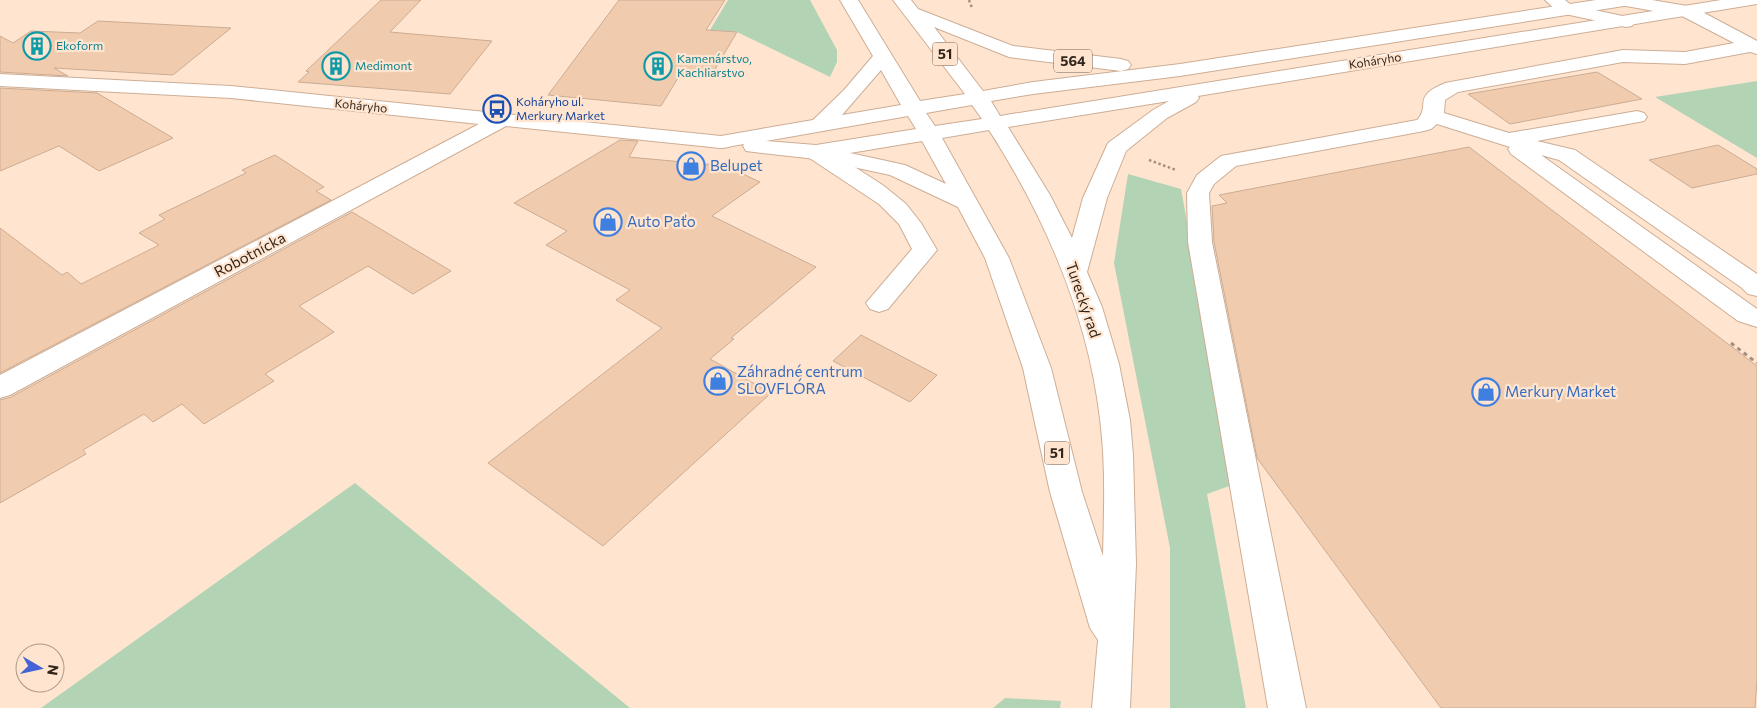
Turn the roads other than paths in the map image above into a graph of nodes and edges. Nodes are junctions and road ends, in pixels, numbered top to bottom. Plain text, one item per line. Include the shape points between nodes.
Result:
1 (849, 0) edge
2 (1628, 0) edge
3 (1754, 0) edge
4 (1560, 4) edge
5 (907, 6) edge
6 (1685, 6) edge
7 (1626, 22) junction
8 (1543, 34) junction
9 (1755, 47) edge
10 (883, 56) junction
11 (1180, 70) junction
12 (0, 80) edge
13 (1203, 89) junction
14 (977, 97) junction
15 (914, 109) junction
16 (1433, 116) junction
17 (1637, 117) dead end
18 (500, 121) junction
19 (996, 123) junction
20 (820, 125) junction
21 (928, 134) junction
22 (1506, 139) junction
23 (721, 142) junction
24 (816, 152) junction
25 (966, 202) junction
26 (1075, 271) junction
27 (1755, 283) edge
28 (879, 303) dead end
29 (1757, 318) edge
30 (0, 388) edge
31 (1115, 649) junction
32 (1111, 708) edge
33 (1287, 708) edge

1 - 10 main road, Turecký rad / 51
2 - 4 main road, Koháryho / 564
2 - 6 main road, Koháryho
3 - 6 main road, Koháryho
4 - 7 main road
4 - 8 main road
4 - 11 main road, Koháryho / 564
5 - 11 main road, 564 via 1009,51 1078,62
5 - 14 main road, Turecký rad / 51
6 - 7 main road, Koháryho
6 - 9 main road
7 - 8 main road, Koháryho
8 - 13 main road, Koháryho
9 - 16 main road via 1686,58 1623,56 1452,87 1435,97
10 - 15 main road, Turecký rad / 51
10 - 20 main road
11 - 14 main road, Koháryho / 564
12 - 18 main road, Koháryho via 231,92
13 - 19 main road, Koháryho
13 - 26 main road via 1160,114 1116,148 1095,198
14 - 15 main road, Koháryho
14 - 19 main road, Turecký rad / 51
15 - 20 main road, Koháryho
15 - 21 main road, Turecký rad / 51
16 - 22 main road
16 - 33 main road via 1424,125 1229,160 1205,180 1198,193 1200,242
17 - 22 main road
18 - 23 main road, Koháryho
18 - 30 main road, Robotnícka
19 - 21 main road, Koháryho
19 - 26 main road, Turecký rad / 51
20 - 23 main road, Koháryho
21 - 24 main road, Koháryho
21 - 25 main road, Turecký rad / 51
22 - 27 main road via 1566,155
22 - 29 main road via 1747,315
23 - 24 main road
24 - 25 main road via 897,170
24 - 28 main road via 876,189 906,219 924,250
25 - 31 main road, Turecký rad / 51 via 997,258 1036,368 1066,492
26 - 31 main road, Turecký rad / 51 via 1098,340 1115,418 1119,512
31 - 32 main road, Turecký rad / 51

